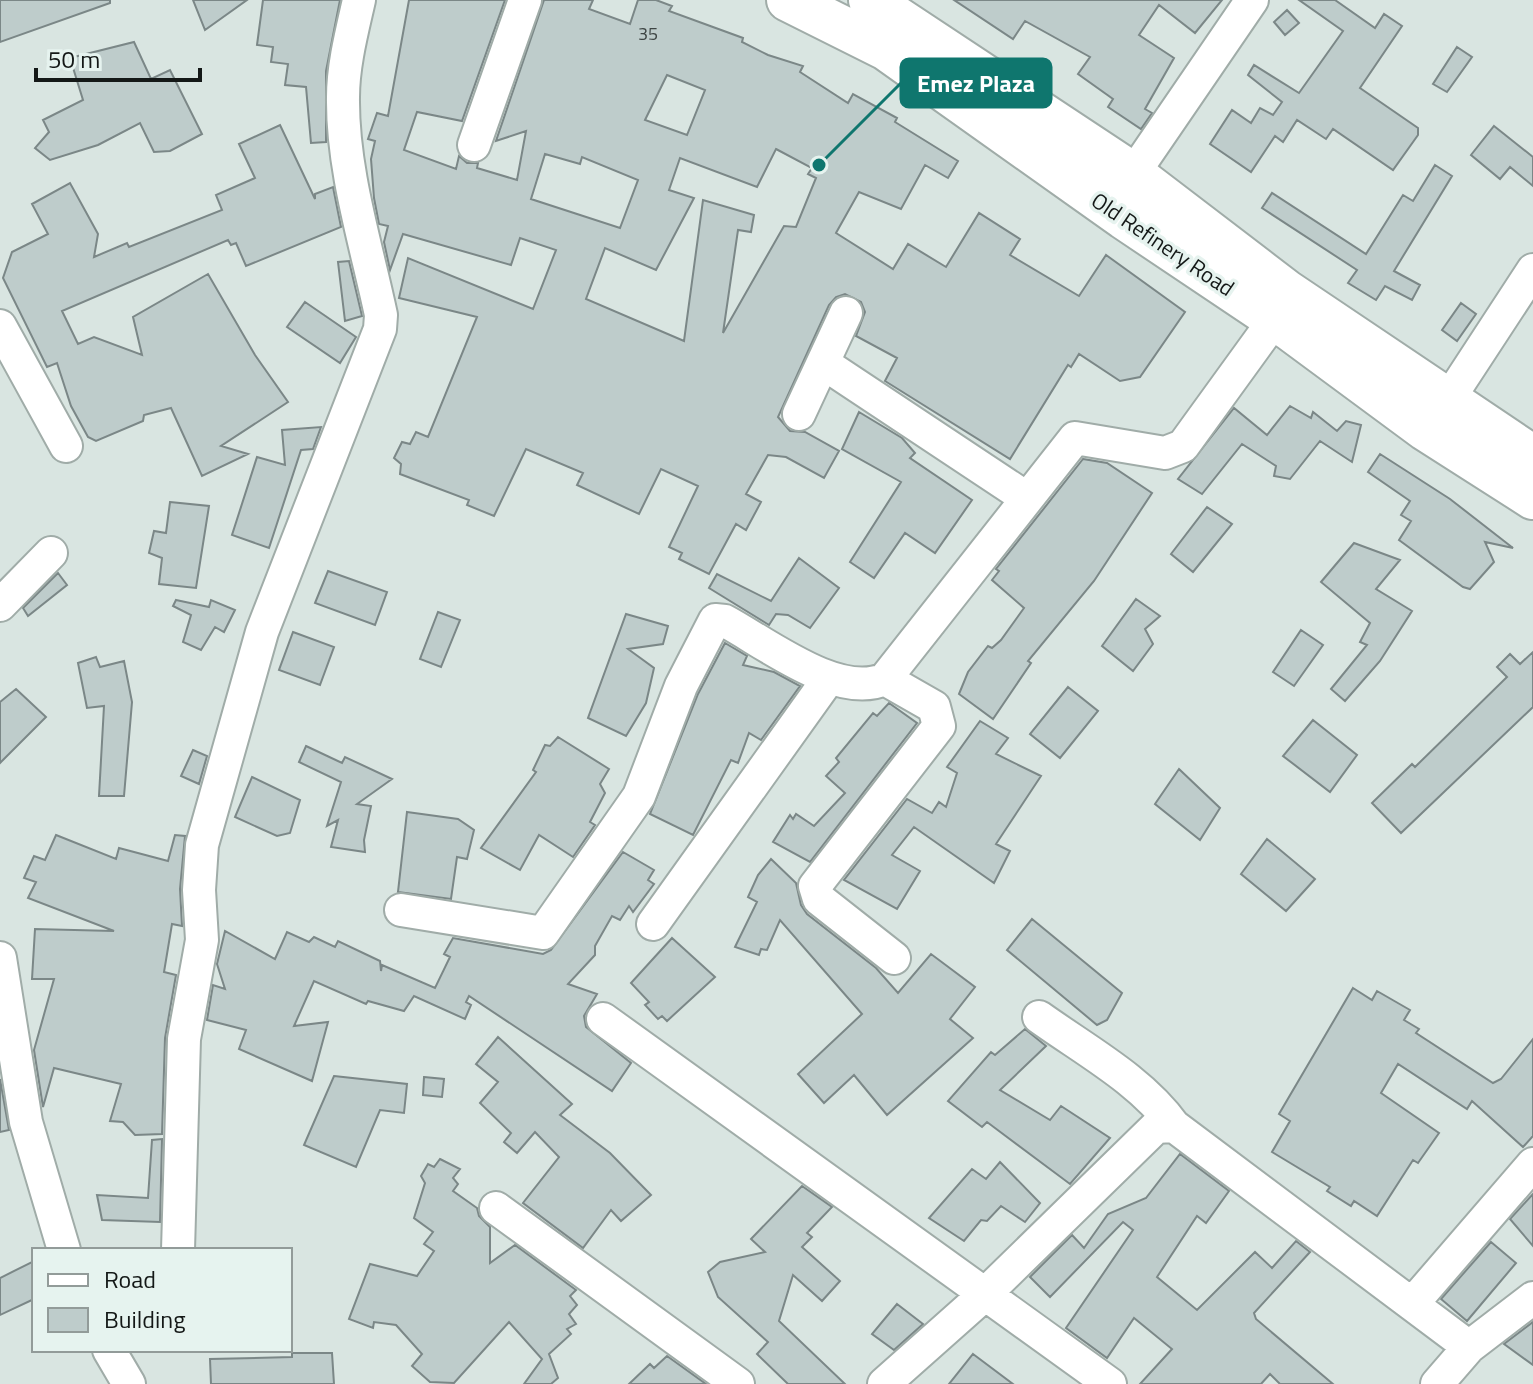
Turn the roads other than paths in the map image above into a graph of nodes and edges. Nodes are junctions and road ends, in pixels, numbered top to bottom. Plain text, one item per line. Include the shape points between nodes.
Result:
1 (359, 0) edge
2 (525, 0) edge
3 (788, 0) edge
4 (870, 0) edge
5 (1252, 0) edge
6 (474, 145) dead end
7 (1133, 174) junction
8 (1533, 270) edge
9 (846, 313) dead end
10 (1275, 319) junction
11 (0, 326) edge
12 (823, 363) junction
13 (1448, 400) junction
14 (799, 414) dead end
15 (66, 446) dead end
16 (1533, 457) edge
17 (1025, 497) junction
18 (1533, 498) edge
19 (51, 553) dead end
20 (0, 605) edge
21 (829, 678) junction
22 (885, 679) junction
23 (401, 910) dead end
24 (653, 924) dead end
25 (0, 958) edge
26 (894, 958) dead end
27 (1039, 1017) dead end
28 (603, 1019) dead end
29 (1174, 1126) junction
30 (1533, 1164) edge
31 (496, 1208) dead end
32 (63, 1248) edge
33 (178, 1248) edge
34 (983, 1296) junction
35 (1533, 1298) edge
36 (1413, 1303) junction
37 (1469, 1347) junction
38 (110, 1352) edge
39 (1440, 1383) edge
40 (129, 1384) edge
41 (738, 1384) edge
42 (884, 1384) edge
43 (1110, 1384) edge

1 - 33 street via 347,58 344,120 380,329 262,632 202,845 202,940 184,1039
2 - 6 street
3 - 10 main road, Old Refinery Road via 886,49
4 - 7 main road, Old Refinery Road
5 - 7 street
7 - 13 main road, Old Refinery Road via 1286,291
8 - 13 street
9 - 12 street
10 - 17 street via 1183,446 1165,453 1075,438
10 - 18 main road, Old Refinery Road via 1425,429
11 - 15 street
12 - 14 street
12 - 17 street
13 - 16 main road, Old Refinery Road
17 - 22 street
19 - 20 street
21 - 22 street via 870,685
21 - 23 street via 715,620 681,686 639,796 548,929 536,933
21 - 24 street
22 - 26 street via 934,707 939,726 815,886 819,899
25 - 32 street via 26,1122
27 - 29 street via 1141,1090
28 - 34 street
29 - 34 street via 1156,1127
29 - 36 street
30 - 36 street
31 - 41 street
34 - 42 street
34 - 43 street
35 - 37 street
36 - 37 street
37 - 39 street
38 - 40 street

